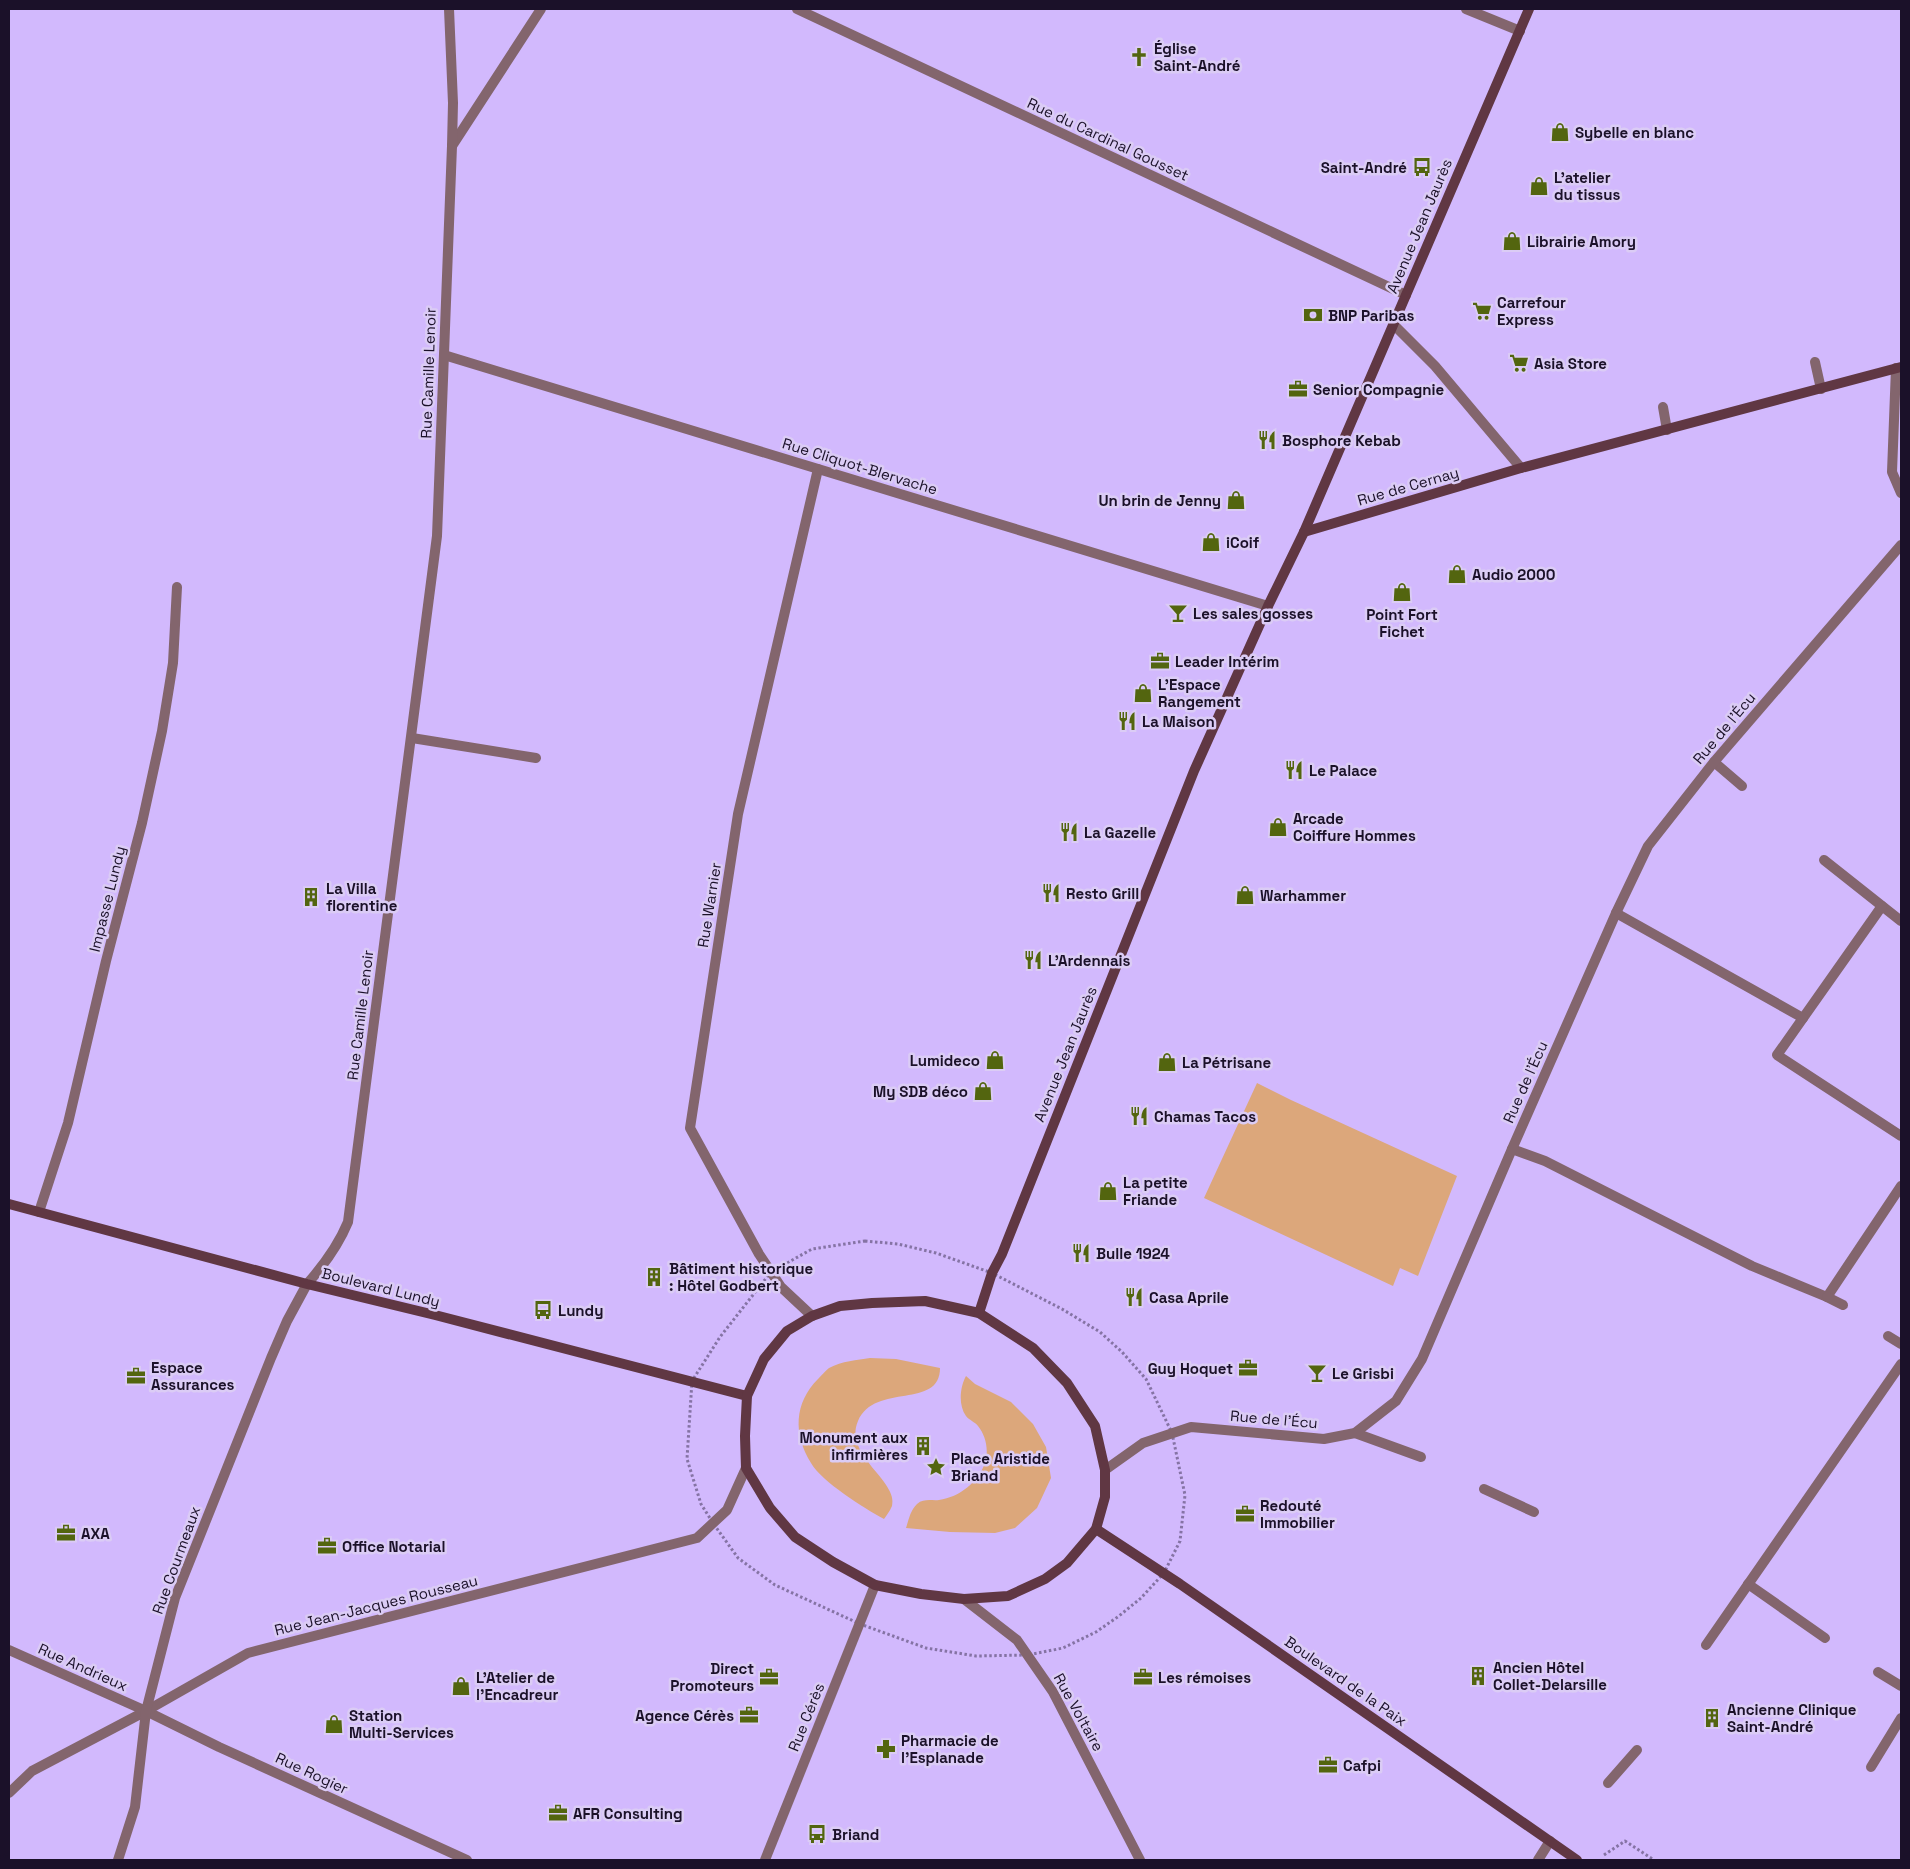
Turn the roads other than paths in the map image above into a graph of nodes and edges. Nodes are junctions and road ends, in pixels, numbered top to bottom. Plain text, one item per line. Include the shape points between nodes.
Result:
1 (449, 9) edge
2 (541, 9) edge
3 (797, 9) edge
4 (1466, 9) edge
5 (1529, 9) edge
6 (1520, 31) junction
7 (452, 146) junction
8 (1406, 295) junction
9 (1393, 324) junction
10 (444, 355) junction
11 (1815, 362) dead end
12 (1899, 368) edge
13 (1821, 389) junction
14 (1663, 407) dead end
15 (1667, 430) junction
16 (1521, 468) junction
17 (818, 469) junction
18 (1901, 493) edge
19 (1304, 532) junction
20 (1901, 545) edge
21 (177, 587) dead end
22 (1268, 606) junction
23 (412, 738) junction
24 (536, 758) dead end
25 (1714, 762) junction
26 (1742, 786) dead end
27 (1824, 860) dead end
28 (1882, 906) junction
29 (1616, 913) junction
30 (1901, 921) edge
31 (1803, 1018) junction
32 (1901, 1136) edge
33 (1512, 1149) junction
34 (1901, 1186) edge
35 (9, 1204) edge
36 (39, 1212) junction
37 (307, 1284) junction
38 (1827, 1297) junction
39 (1843, 1305) dead end
40 (979, 1313) junction
41 (812, 1316) junction
42 (1888, 1336) dead end
43 (1901, 1344) edge
44 (1901, 1364) edge
45 (747, 1396) junction
46 (1355, 1433) junction
47 (1421, 1457) dead end
48 (746, 1468) junction
49 (1105, 1470) junction
50 (1484, 1489) dead end
51 (1534, 1512) dead end
52 (1096, 1529) junction
53 (1748, 1584) junction
54 (875, 1585) junction
55 (964, 1599) junction
56 (1825, 1638) dead end
57 (1706, 1645) dead end
58 (9, 1650) edge
59 (1878, 1672) dead end
60 (1901, 1686) edge
61 (146, 1711) junction
62 (1901, 1718) edge
63 (1637, 1750) dead end
64 (1871, 1767) dead end
65 (1608, 1783) dead end
66 (9, 1793) edge
67 (1550, 1841) junction
68 (118, 1860) edge
69 (468, 1860) edge
70 (765, 1860) edge
71 (1140, 1860) edge
72 (1538, 1860) edge
73 (1577, 1860) edge

1 - 7 street, Rue Camille Lenoir
2 - 7 street
3 - 8 street, Rue du Cardinal Gousset
4 - 6 street
5 - 6 main road, Avenue Jean Jaurès
6 - 8 main road, Avenue Jean Jaurès
7 - 10 street, Rue Camille Lenoir
8 - 9 main road, Avenue Jean Jaurès
9 - 16 street via 1435,366
9 - 19 main road, Avenue Jean Jaurès
10 - 17 street, Rue Cliquot-Blervache
10 - 23 street, Rue Camille Lenoir via 437,536
11 - 13 street
12 - 13 main road, Rue de Cernay
12 - 18 street via 1892,472
13 - 15 main road, Rue de Cernay
14 - 15 street
15 - 16 main road, Rue de Cernay
16 - 19 main road, Rue de Cernay
17 - 22 street, Rue Cliquot-Blervache
17 - 41 street, Rue Warnier via 738,814 690,1128 759,1254 781,1287
19 - 22 main road, Avenue Jean Jaurès
20 - 25 street, Rue de l'Écu
21 - 36 street, Impasse Lundy via 173,663 146,804 68,1123
22 - 40 main road, Avenue Jean Jaurès via 1194,771 992,1273
23 - 24 street
23 - 37 street, Rue Camille Lenoir via 348,1222 340,1241
25 - 26 street
25 - 29 street, Rue de l'Écu via 1648,846
27 - 28 street
28 - 30 street
28 - 31 street
29 - 31 street
29 - 33 street, Rue de l'Écu
31 - 32 street via 1777,1055
33 - 38 street via 1546,1161 1752,1266
33 - 46 street, Rue de l'Écu via 1422,1359 1396,1401
34 - 38 street
35 - 36 main road, Boulevard Lundy
36 - 37 main road, Boulevard Lundy
37 - 45 main road, Boulevard Lundy
37 - 61 street, Rue Courmeaux via 271,1358 182,1579
38 - 39 street
40 - 41 main road via 925,1301 840,1306
40 - 49 main road via 1033,1348 1068,1383 1095,1426
41 - 45 main road via 787,1331 764,1359
42 - 43 street
44 - 53 street
45 - 48 main road
46 - 47 street
46 - 49 street, Rue de l'Écu via 1324,1439 1191,1427 1143,1443
48 - 54 main road via 770,1508 795,1537
48 - 61 street, Rue Jean-Jacques Rousseau via 727,1510 697,1538 248,1653
49 - 52 main road via 1105,1497
50 - 51 street
52 - 55 main road via 1066,1562 1045,1579 1008,1596
52 - 67 main road, Boulevard de la Paix via 1172,1578
53 - 56 street
53 - 57 street
54 - 55 main road
54 - 70 street, Rue Cérès
55 - 71 street, Rue Voltaire via 1017,1640 1053,1692
58 - 61 street, Rue Andrieux
59 - 60 street
61 - 66 street, Rue Jean-Jacques Rousseau via 32,1771
61 - 68 street, Rue Courmeaux via 135,1808
61 - 69 street, Rue Rogier
62 - 64 street
63 - 65 street
67 - 72 street
67 - 73 main road, Boulevard de la Paix

